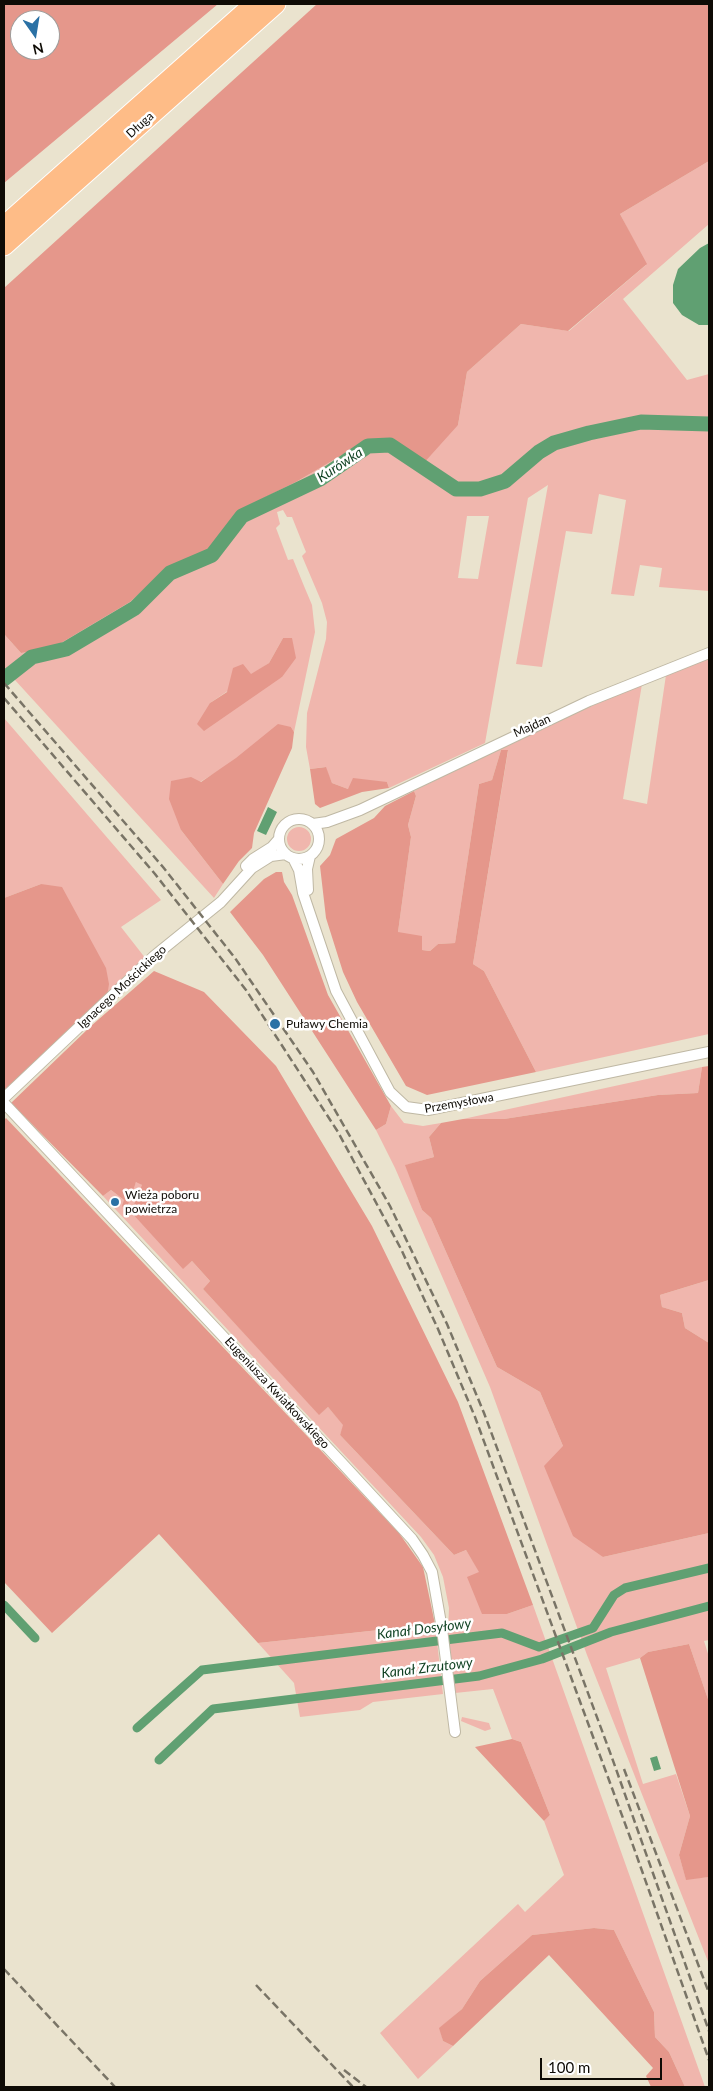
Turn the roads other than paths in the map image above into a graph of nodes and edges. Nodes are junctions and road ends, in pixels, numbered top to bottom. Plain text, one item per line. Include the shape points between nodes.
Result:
1 (254, 4) edge
2 (276, 4) edge
3 (52, 193) junction
4 (26, 216) junction
5 (4, 226) edge
6 (4, 246) edge
7 (709, 653) edge
8 (360, 810) junction
9 (313, 824) junction
10 (279, 839) junction
11 (320, 840) junction
12 (289, 856) junction
13 (310, 856) junction
14 (241, 878) junction
15 (307, 901) junction
16 (709, 1052) edge
17 (4, 1098) edge
18 (4, 1102) edge
19 (455, 1732) dead end

1 - 3 highway, Długa
2 - 3 highway, Długa
3 - 4 highway, Długa
4 - 5 highway, Długa
4 - 6 highway, Długa
7 - 8 street, Majdan via 589,700
8 - 9 street, Majdan
8 - 11 street, Majdan via 330,828
9 - 10 street via 302,819 293,820 282,829
9 - 11 street
10 - 12 street
10 - 14 street, Ignacego Mościckiego via 248,863
11 - 13 street
12 - 13 street via 302,859
12 - 14 street, Ignacego Mościckiego via 271,856
12 - 15 street, Przemysłowa via 299,870
13 - 15 street, Przemysłowa via 306,869
14 - 17 street, Ignacego Mościckiego via 221,902 153,957
15 - 16 street, Przemysłowa via 336,991 390,1092 406,1107 428,1110
18 - 19 street, Eugeniusza Kwiatkowskiego via 412,1539 432,1572

